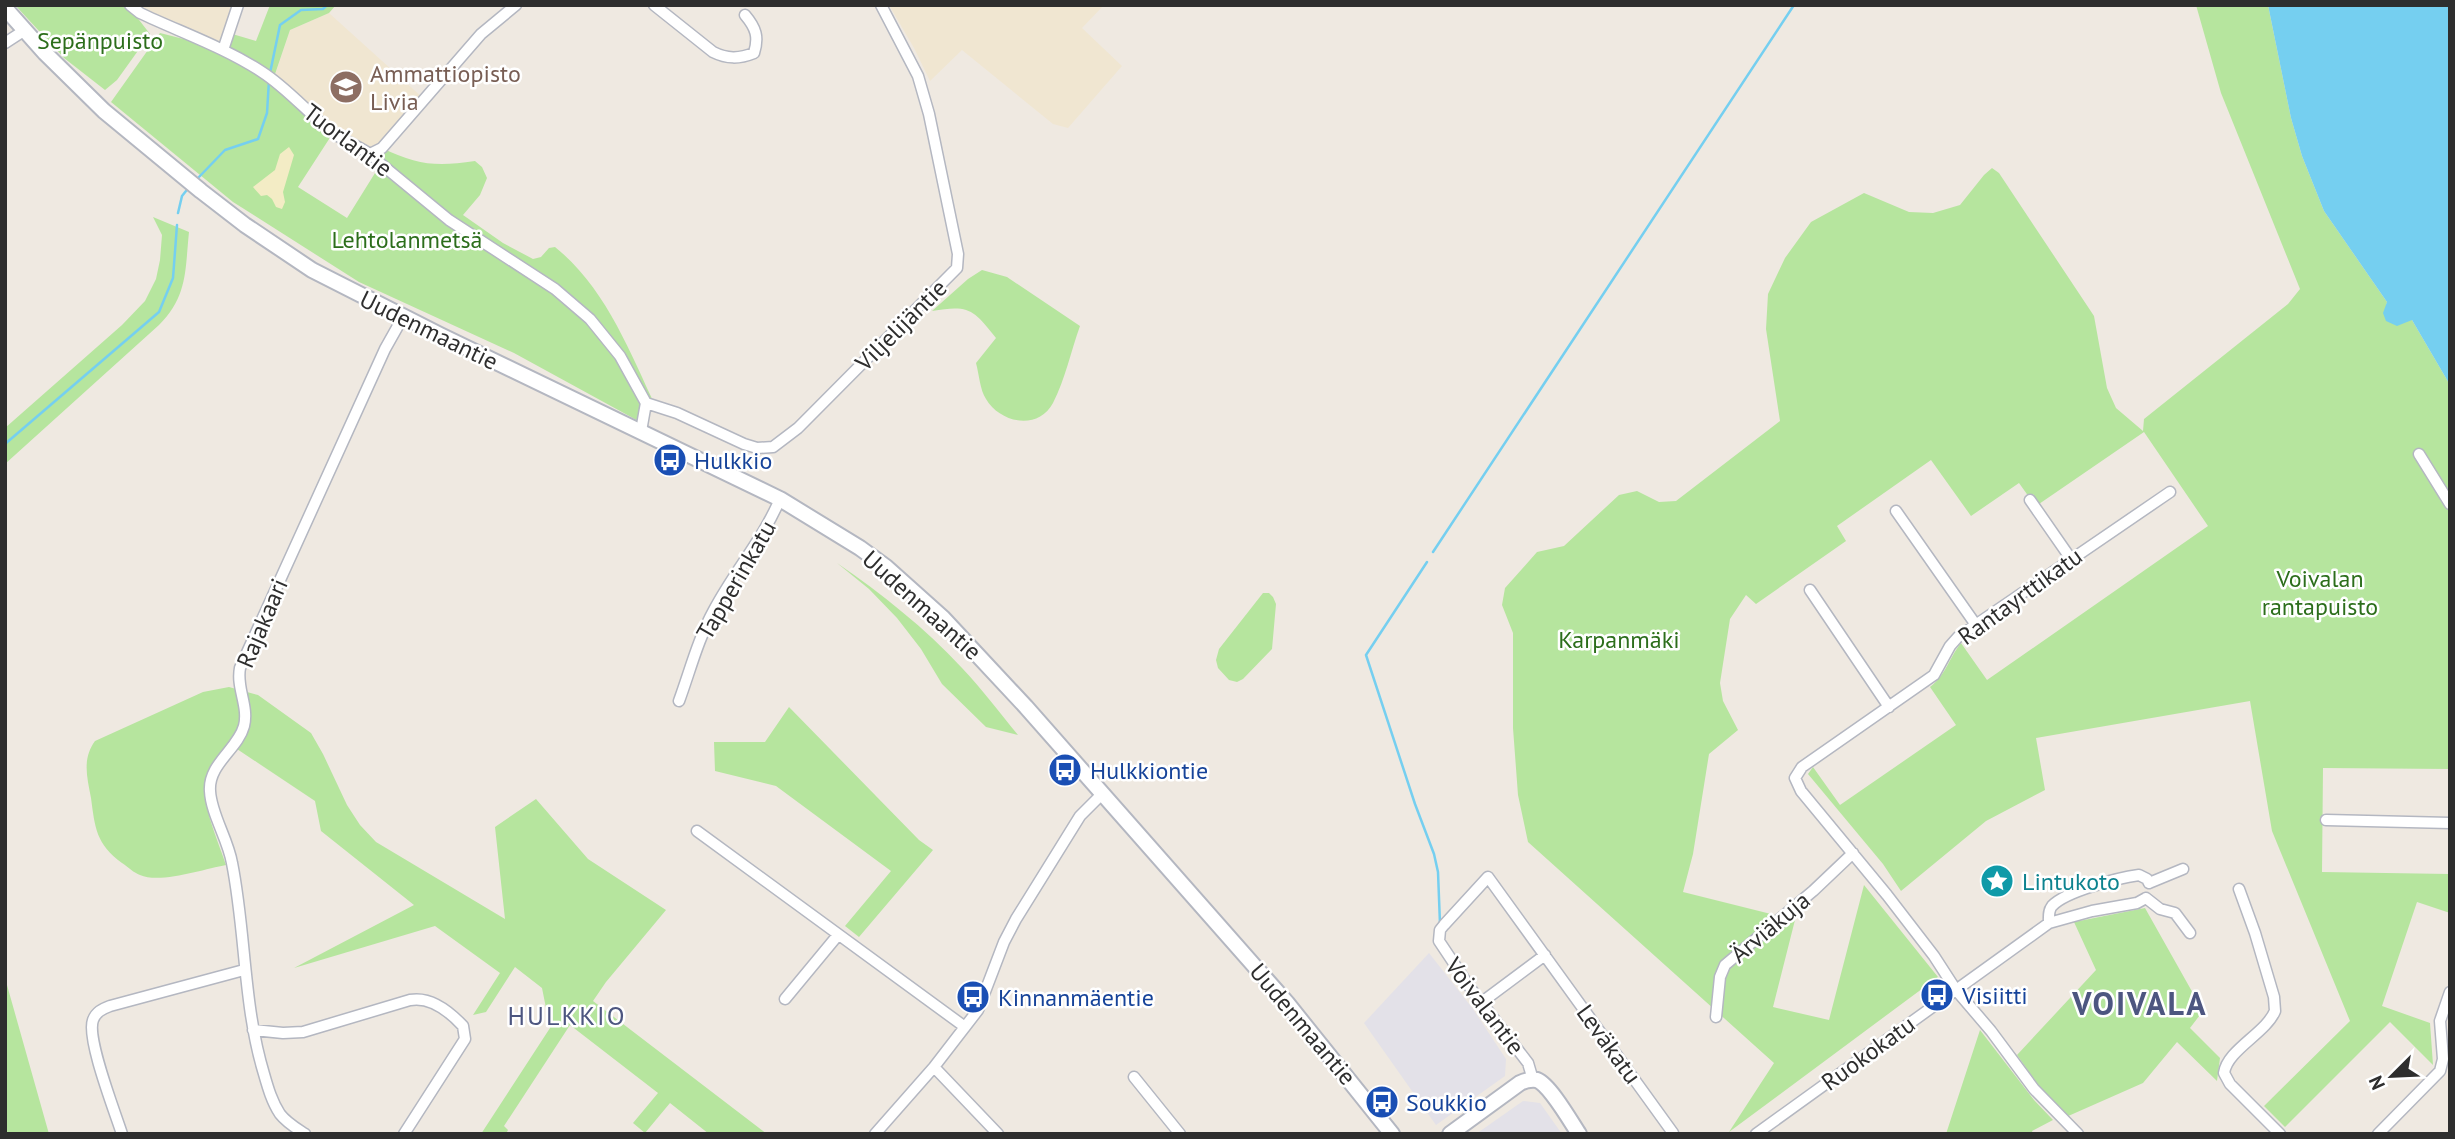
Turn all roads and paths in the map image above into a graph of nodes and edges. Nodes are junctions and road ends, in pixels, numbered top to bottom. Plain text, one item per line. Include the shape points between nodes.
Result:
1 (130, 5) edge
2 (238, 5) edge
3 (516, 5) edge
4 (654, 5) edge
5 (881, 5) edge
6 (5, 8) edge
7 (745, 15) dead end
8 (24, 30) junction
9 (5, 43) edge
10 (223, 50) junction
11 (372, 153) junction
12 (403, 317) junction
13 (646, 403) junction
14 (641, 432) junction
15 (2419, 454) dead end
16 (2169, 492) dead end
17 (780, 499) junction
18 (2030, 500) dead end
19 (2450, 504) edge
20 (1896, 511) dead end
21 (2071, 559) junction
22 (1810, 590) dead end
23 (1976, 625) junction
24 (679, 701) dead end
25 (1889, 707) junction
26 (1102, 794) junction
27 (2326, 820) dead end
28 (2450, 823) edge
29 (697, 831) dead end
30 (1853, 853) junction
31 (2183, 869) dead end
32 (1488, 877) joint
33 (2149, 883) junction
34 (2239, 889) dead end
35 (2146, 898) junction
36 (2049, 923) junction
37 (2190, 933) dead end
38 (838, 934) junction
39 (1545, 955) junction
40 (244, 970) junction
41 (1956, 990) junction
42 (2450, 992) edge
43 (785, 999) dead end
44 (1482, 1002) junction
45 (1716, 1017) dead end
46 (965, 1027) junction
47 (253, 1030) junction
48 (934, 1068) junction
49 (1134, 1077) dead end
50 (1533, 1080) junction
51 (1673, 1133) edge
52 (121, 1134) edge
53 (305, 1134) edge
54 (404, 1134) edge
55 (875, 1134) edge
56 (998, 1134) edge
57 (1180, 1134) edge
58 (1392, 1134) edge
59 (1450, 1134) edge
60 (1580, 1134) edge
61 (1756, 1134) edge
62 (2078, 1134) edge
63 (2280, 1134) edge
64 (2378, 1134) edge

1 - 10 street
2 - 10 street
3 - 11 street via 481,34 382,148
4 - 7 street via 722,57 754,53 757,35
5 - 13 street, Viljelijäntie via 919,76 958,254 957,268 798,428 773,447 744,444
6 - 8 main road, Uudenmaantie
8 - 9 street
8 - 12 main road, Uudenmaantie via 104,111 283,252
10 - 11 street, Tuorlantie via 265,73 333,132
11 - 13 street, Tuorlantie via 449,220 575,304 620,356
12 - 14 main road, Uudenmaantie
12 - 40 street, Rajakaari via 240,668 244,726 210,783 232,861
13 - 14 street
14 - 17 main road, Uudenmaantie
15 - 19 street
16 - 21 street, Rantayrttikatu
17 - 24 street, Tapperinkatu via 709,619
17 - 26 main road, Uudenmaantie via 860,548 909,587 982,659
18 - 21 street
20 - 23 street
21 - 23 street, Rantayrttikatu
22 - 25 street
23 - 25 street, Rantayrttikatu via 1954,641 1934,675
25 - 30 street, Rantayrttikatu via 1796,774 1798,787
26 - 46 street via 1080,816 1017,919 978,1010
26 - 58 main road, Uudenmaantie via 1287,1003
27 - 28 street
29 - 38 street
30 - 41 street, Rantayrttikatu
30 - 45 street, Ärviäkuja via 1725,965
31 - 33 street
32 - 39 street, Leväkatu
32 - 44 street, Voivalantie via 1439,935 1441,946
33 - 35 street
33 - 36 street, Ruokokatu via 2139,875 2082,890 2052,906
34 - 63 street via 2275,1011 2228,1061 2224,1073
35 - 36 street, Ruokokatu
35 - 37 street via 2175,914
36 - 41 street, Ruokokatu
38 - 43 street
38 - 46 street
39 - 44 street
39 - 51 street, Leväkatu
40 - 47 street, Rajakaari
40 - 52 street via 110,1006 93,1017 92,1038
41 - 61 street, Ruokokatu
41 - 62 street, Rantayrttikatu via 2034,1089
42 - 64 street via 2440,1021 2440,1071
44 - 50 street, Voivalantie via 1528,1063
46 - 48 street
47 - 53 street, Rajakaari via 276,1107
47 - 54 street via 293,1033 410,1000 432,1002 463,1026 465,1039
48 - 55 street
48 - 56 street
49 - 57 street
50 - 59 main road via 1520,1083
50 - 60 main road, Voivalantie via 1542,1083

